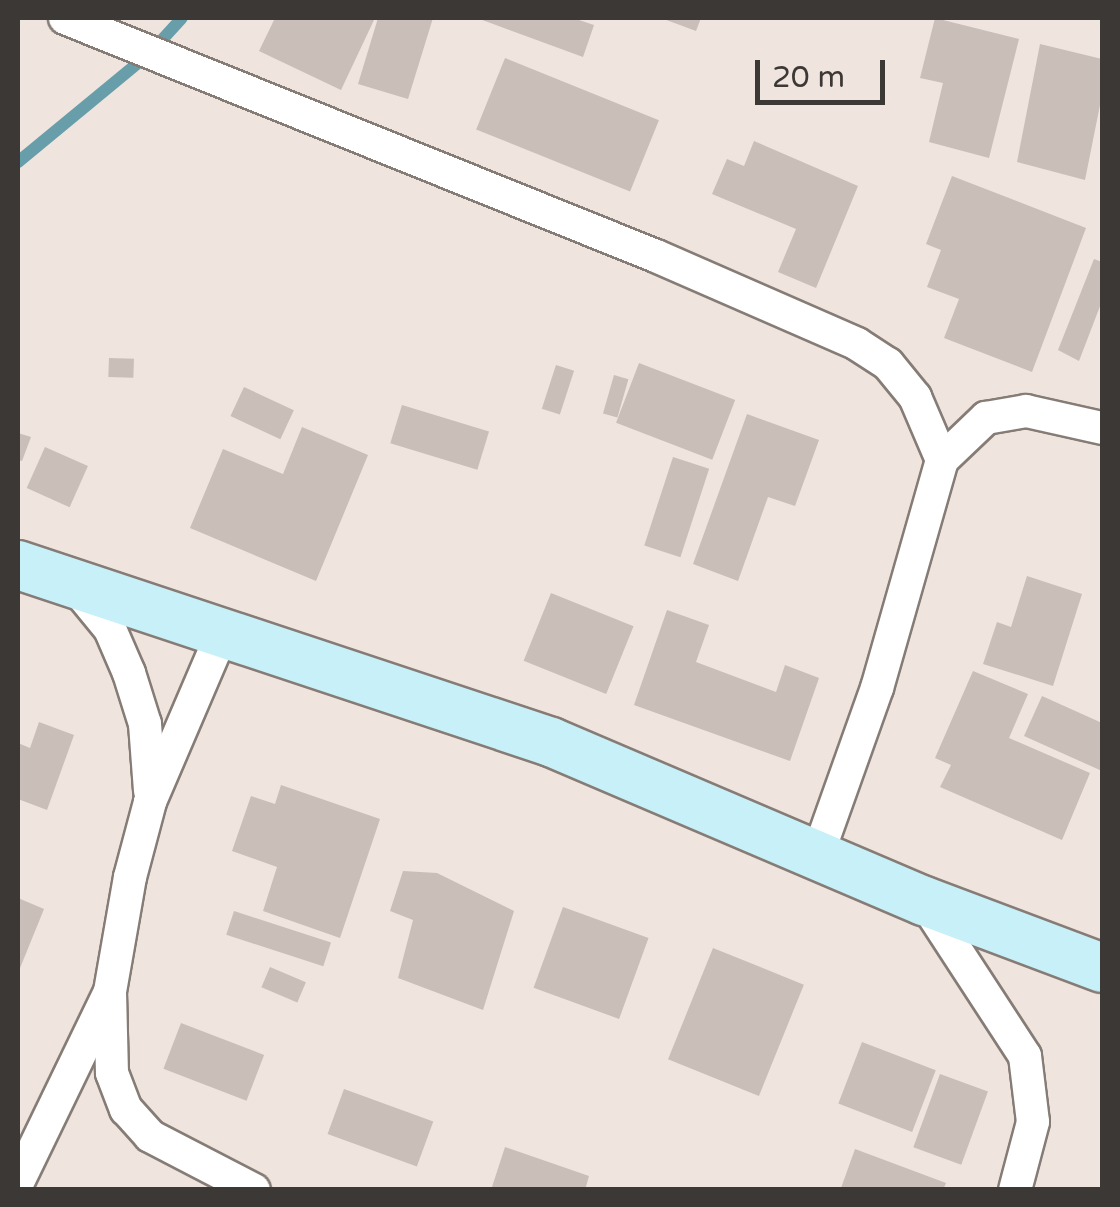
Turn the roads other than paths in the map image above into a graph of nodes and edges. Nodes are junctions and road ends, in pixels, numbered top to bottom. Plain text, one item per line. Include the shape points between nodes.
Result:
1 (64, 18) edge
2 (1102, 428) edge
3 (942, 460) junction
4 (18, 565) edge
5 (71, 581) junction
6 (224, 630) junction
7 (150, 802) junction
8 (818, 854) junction
9 (924, 901) junction
10 (1102, 968) edge
11 (110, 992) junction
12 (18, 1182) edge
13 (254, 1190) edge
14 (1015, 1190) edge

1 - 3 street via 248,87 857,344 888,364 915,397
2 - 3 street via 1026,411 986,418
3 - 8 street via 878,688
4 - 5 street
5 - 6 street
5 - 7 street via 110,629 129,673 145,724
6 - 7 street
6 - 8 street via 551,742
7 - 11 street
8 - 9 street
9 - 10 street
9 - 14 street via 1024,1056 1033,1122
11 - 12 street
11 - 13 street via 112,1073 126,1109 150,1136

